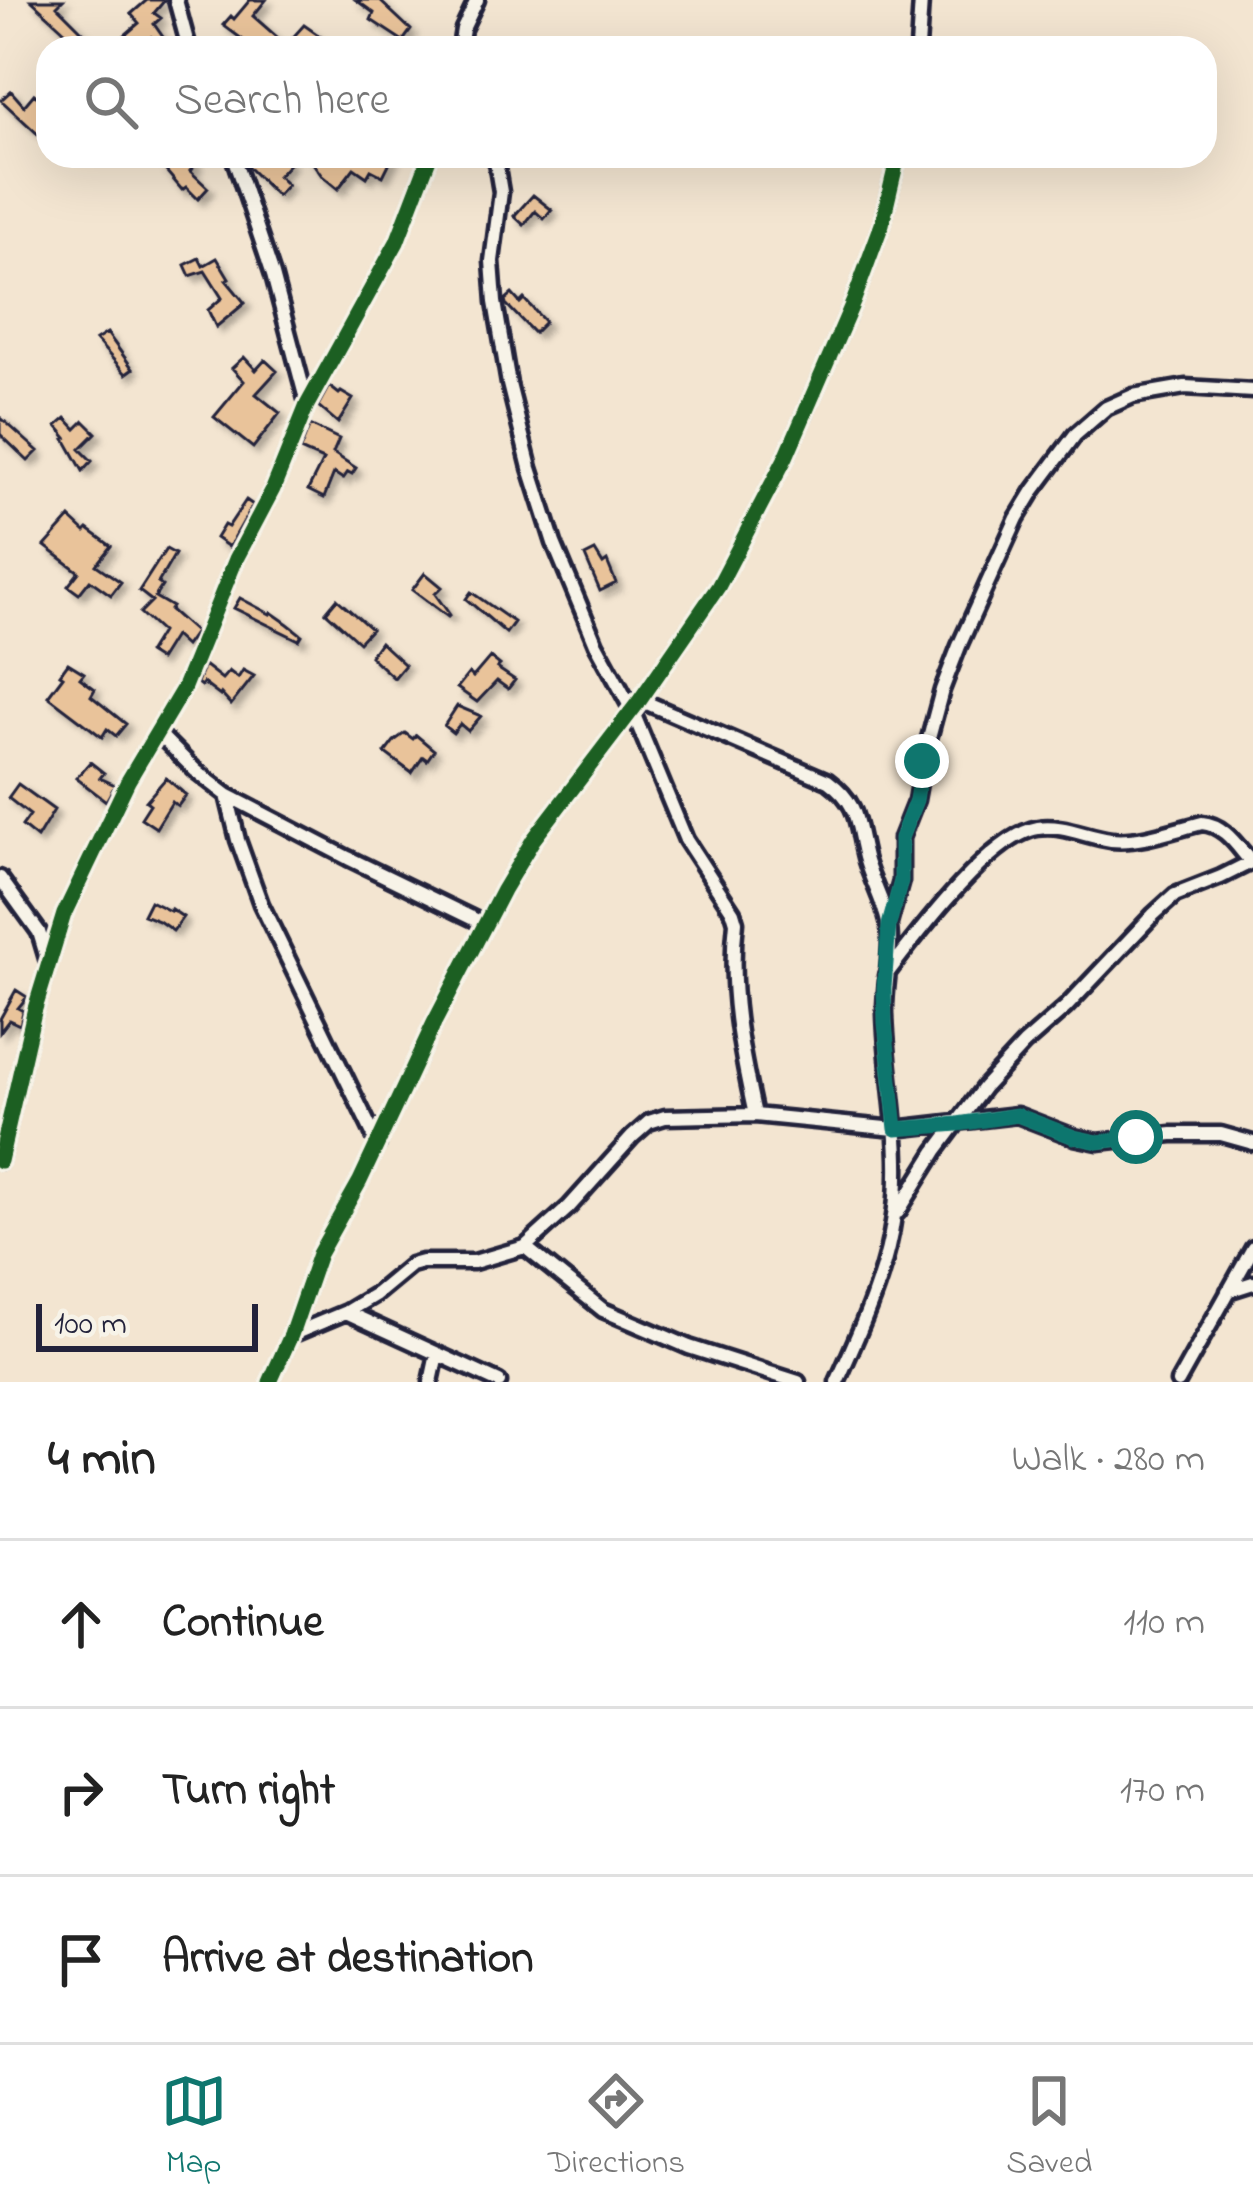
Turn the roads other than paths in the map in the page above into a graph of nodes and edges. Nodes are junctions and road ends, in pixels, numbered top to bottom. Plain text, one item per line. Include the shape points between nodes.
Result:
1 (176, 0) edge
2 (477, 0) edge
3 (921, 0) edge
4 (186, 36) edge
5 (462, 36) edge
6 (920, 36) edge
7 (237, 168) edge
8 (426, 168) edge
9 (497, 168) edge
10 (895, 168) edge
11 (1253, 392) edge
12 (307, 405) junction
13 (636, 705) junction
14 (157, 732) junction
15 (227, 795) junction
16 (1252, 861) edge
17 (0, 878) edge
18 (484, 924) junction
19 (889, 925) junction
20 (49, 963) junction
21 (886, 976) junction
22 (755, 1114) junction
23 (958, 1124) junction
24 (896, 1129) junction
25 (1253, 1143) edge
26 (377, 1144) junction
27 (0, 1161) edge
28 (894, 1219) junction
29 (525, 1247) junction
30 (1253, 1248) edge
31 (1253, 1283) edge
32 (1228, 1291) junction
33 (346, 1312) junction
34 (291, 1335) junction
35 (437, 1354) junction
36 (270, 1382) edge
37 (431, 1382) edge
38 (500, 1382) edge
39 (798, 1382) edge
40 (838, 1382) edge
41 (1178, 1382) edge

1 - 4 street
2 - 5 street
3 - 6 street
7 - 12 street
8 - 12 street via 398,242
9 - 13 street via 492,261 508,384 554,543 596,644
10 - 13 street via 861,281 786,458 718,587
11 - 19 street via 1184,386 1133,395 1076,435 1034,490 942,691 901,838
12 - 14 street
13 - 18 street via 533,840
13 - 19 street via 846,795
13 - 22 street via 686,840 736,922 735,999
14 - 15 street
14 - 20 street via 64,914
15 - 18 street
15 - 26 street via 261,904
16 - 21 street via 1214,824 1114,840 1042,827 1024,832 977,868
16 - 23 street via 1175,895 997,1072
17 - 20 street via 39,932
18 - 26 street
19 - 21 street
20 - 27 street
21 - 24 street
22 - 24 street
22 - 29 street via 649,1122
23 - 24 street
23 - 25 street via 1017,1115 1098,1142 1221,1134
23 - 28 street
24 - 28 street
26 - 34 street via 320,1254
28 - 40 street via 883,1270
29 - 33 street via 474,1262 412,1265
29 - 39 street via 602,1310
30 - 32 street
31 - 32 street
32 - 41 street
33 - 34 street
33 - 35 street
34 - 36 street
35 - 37 street
35 - 38 street

